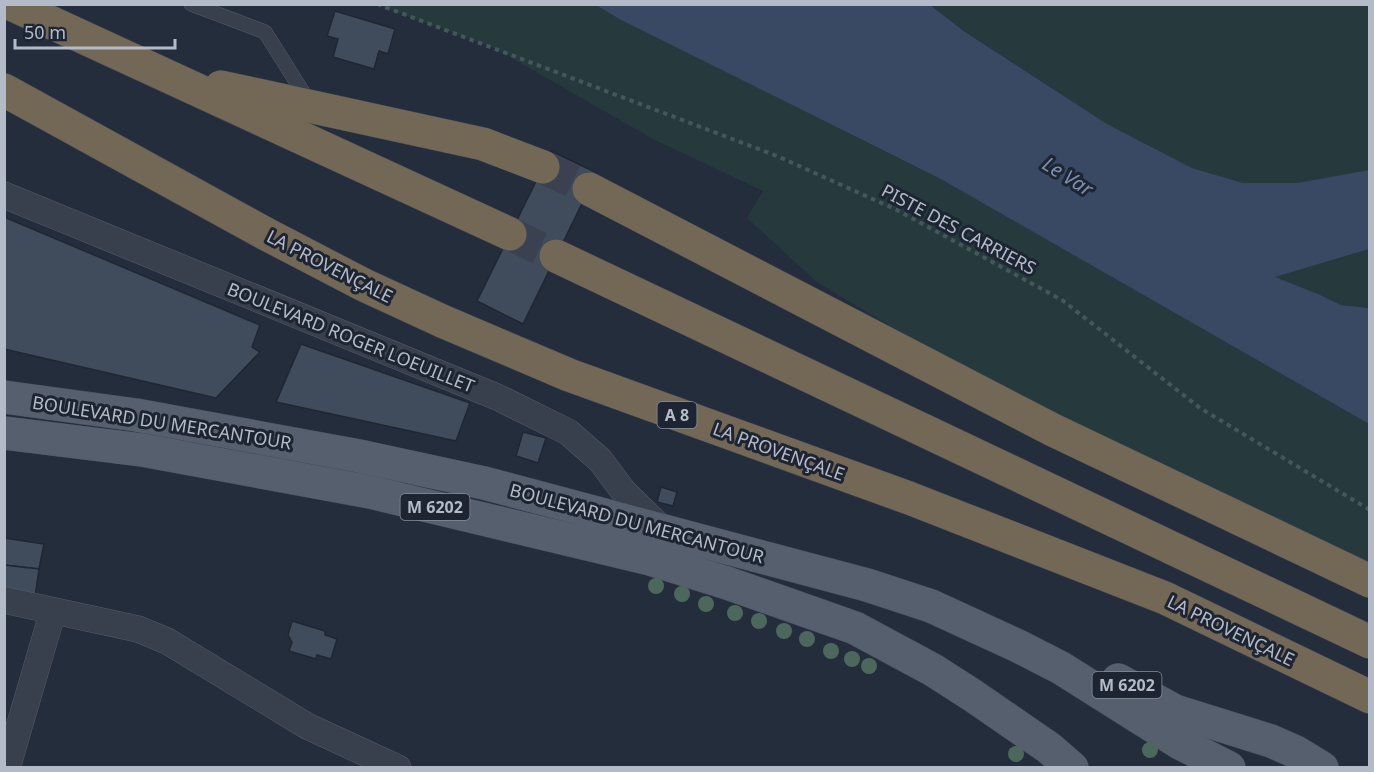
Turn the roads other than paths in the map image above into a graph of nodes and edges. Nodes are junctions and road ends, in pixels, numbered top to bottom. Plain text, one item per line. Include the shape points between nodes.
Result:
1 (11, 4) edge
2 (191, 4) edge
3 (161, 74) junction
4 (4, 90) edge
5 (312, 106) junction
6 (543, 167) tunnel mouth
7 (589, 189) tunnel mouth
8 (4, 195) edge
9 (510, 234) tunnel mouth
10 (556, 256) tunnel mouth
11 (4, 397) edge
12 (4, 433) edge
13 (663, 530) junction
14 (1370, 581) edge
15 (4, 600) edge
16 (931, 606) junction
17 (53, 611) junction
18 (1370, 642) edge
19 (1370, 697) edge
20 (394, 766) edge
21 (7, 768) edge
22 (1072, 768) edge
23 (1229, 768) edge
24 (1322, 768) edge

1 - 3 highway
2 - 5 lane via 265,32
3 - 5 highway
3 - 9 highway
4 - 19 highway, LA PROVENÇALE / A 8 via 266,234 433,316 569,375 909,498 1165,598
5 - 6 highway via 483,144
7 - 14 highway via 1053,430
8 - 13 street, BOULEVARD ROGER LOEUILLET via 497,397 568,432 600,460 624,492
10 - 18 highway
11 - 13 main road, BOULEVARD DU MERCANTOUR / M 6202 via 136,415 359,456 484,483
12 - 22 main road, BOULEVARD DU MERCANTOUR / M 6202 via 142,450 370,492 650,559 727,583 855,628 933,670 1001,714
13 - 16 main road, BOULEVARD DU MERCANTOUR / M 6202
15 - 17 street
16 - 23 main road, BOULEVARD DU MERCANTOUR / M 6202 via 1061,668 1180,743
16 - 24 main road, M 6202 via 1060,650 1175,711 1271,741
17 - 20 street via 138,629 167,641 307,726
17 - 21 street

